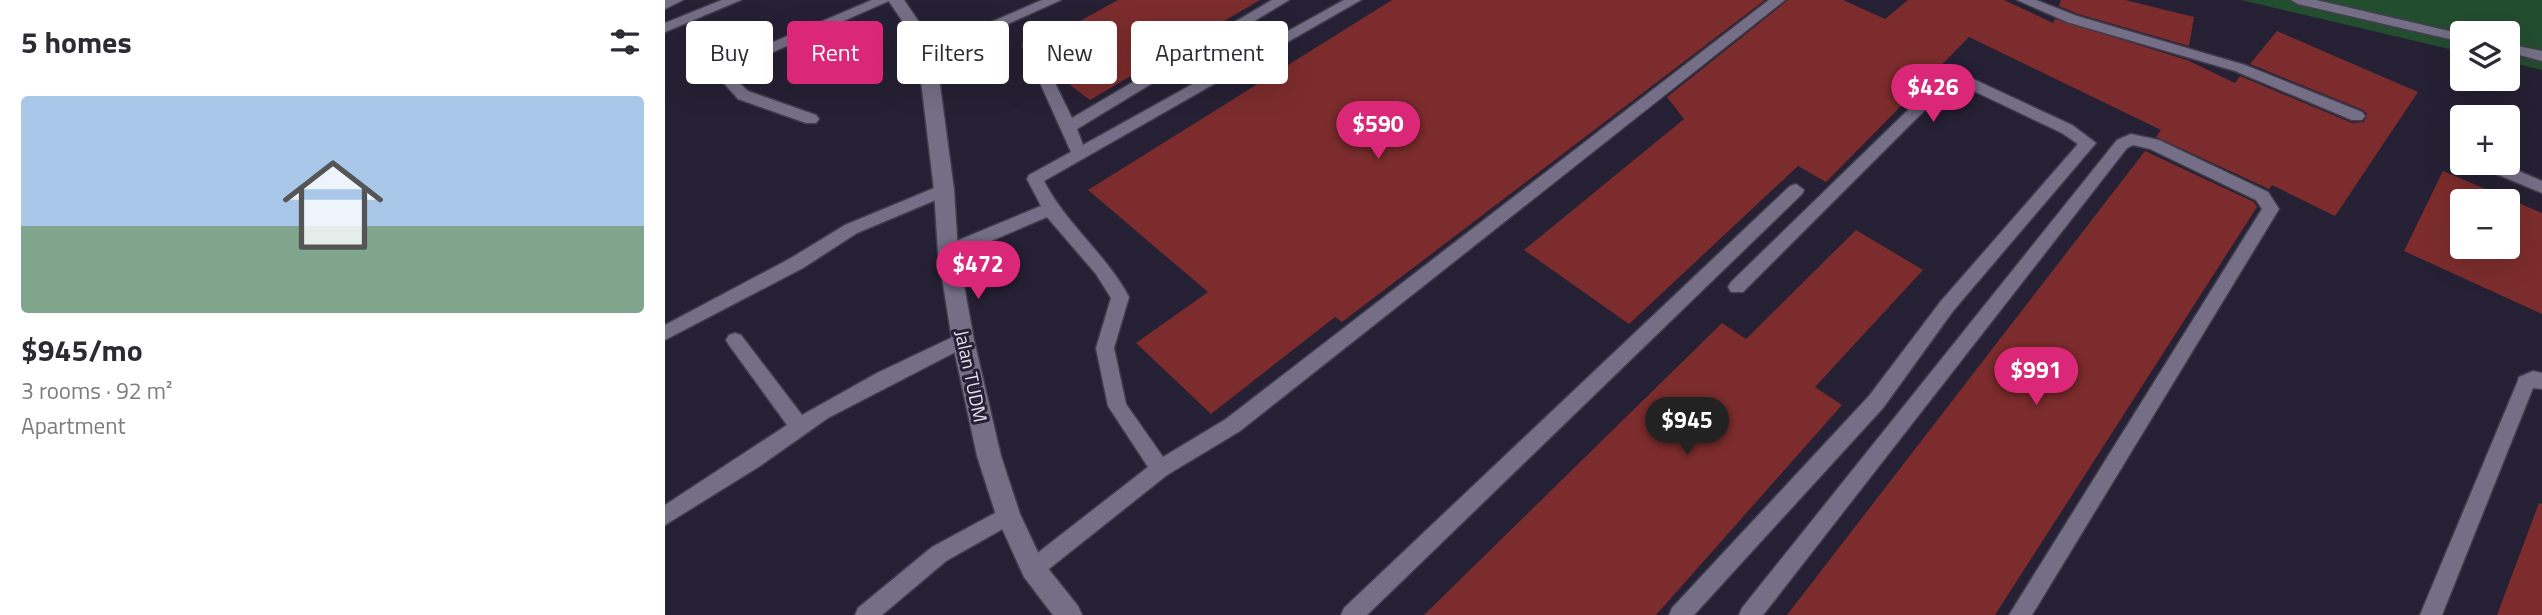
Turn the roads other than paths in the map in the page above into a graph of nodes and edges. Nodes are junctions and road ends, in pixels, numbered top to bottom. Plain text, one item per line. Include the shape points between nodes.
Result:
1 (676, 0) edge
2 (734, 0) edge
3 (884, 0) edge
4 (895, 0) edge
5 (1054, 0) edge
6 (1282, 0) edge
7 (1353, 0) edge
8 (1778, 0) edge
9 (2024, 0) edge
10 (2298, 0) edge
11 (665, 5) edge
12 (910, 21) edge
13 (1006, 21) edge
14 (665, 28) edge
15 (2450, 35) edge
16 (2520, 51) edge
17 (2542, 56) edge
18 (931, 84) edge
19 (1049, 84) edge
20 (2357, 116) dead end
21 (811, 119) dead end
22 (1069, 127) junction
23 (1079, 154) junction
24 (2514, 175) edge
25 (2542, 187) edge
26 (944, 190) junction
27 (1796, 190) dead end
28 (1050, 209) junction
29 (949, 252) junction
30 (1737, 287) dead end
31 (665, 333) edge
32 (735, 340) dead end
33 (963, 340) junction
34 (2542, 381) edge
35 (799, 426) junction
36 (1160, 469) junction
37 (1008, 515) junction
38 (665, 516) edge
39 (1033, 569) junction
40 (866, 615) edge
41 (1069, 615) edge
42 (1352, 615) edge
43 (1680, 615) edge
44 (1750, 615) edge
45 (2020, 615) edge
46 (2431, 615) edge

1 - 11 lane
2 - 14 lane
3 - 21 lane via 750,57 730,71 729,81 743,95
4 - 12 street, Jalan TUDM
5 - 13 lane
6 - 22 lane
7 - 23 lane
8 - 36 lane via 1233,425
9 - 20 lane via 2072,19 2240,68
10 - 15 lane
16 - 17 lane
18 - 26 street, Jalan TUDM
19 - 22 lane
22 - 23 lane
23 - 28 lane via 1035,179
24 - 25 lane
26 - 29 street, Jalan TUDM
26 - 31 lane via 851,229
27 - 42 lane
28 - 29 lane
28 - 36 lane via 1102,268 1120,297 1105,348 1117,406
29 - 33 street, Jalan TUDM
30 - 43 lane via 1945,82 1958,77 2067,129 2088,144 1947,306 1876,402
32 - 35 lane
33 - 35 lane via 884,377
33 - 37 street, Jalan TUDM via 989,456
34 - 46 lane via 2526,383
35 - 38 lane
36 - 39 lane
37 - 39 street, Jalan TUDM
37 - 40 lane via 939,554
39 - 41 street, Jalan TUDM
44 - 45 lane via 2122,144 2131,139 2154,144 2262,196 2271,209

